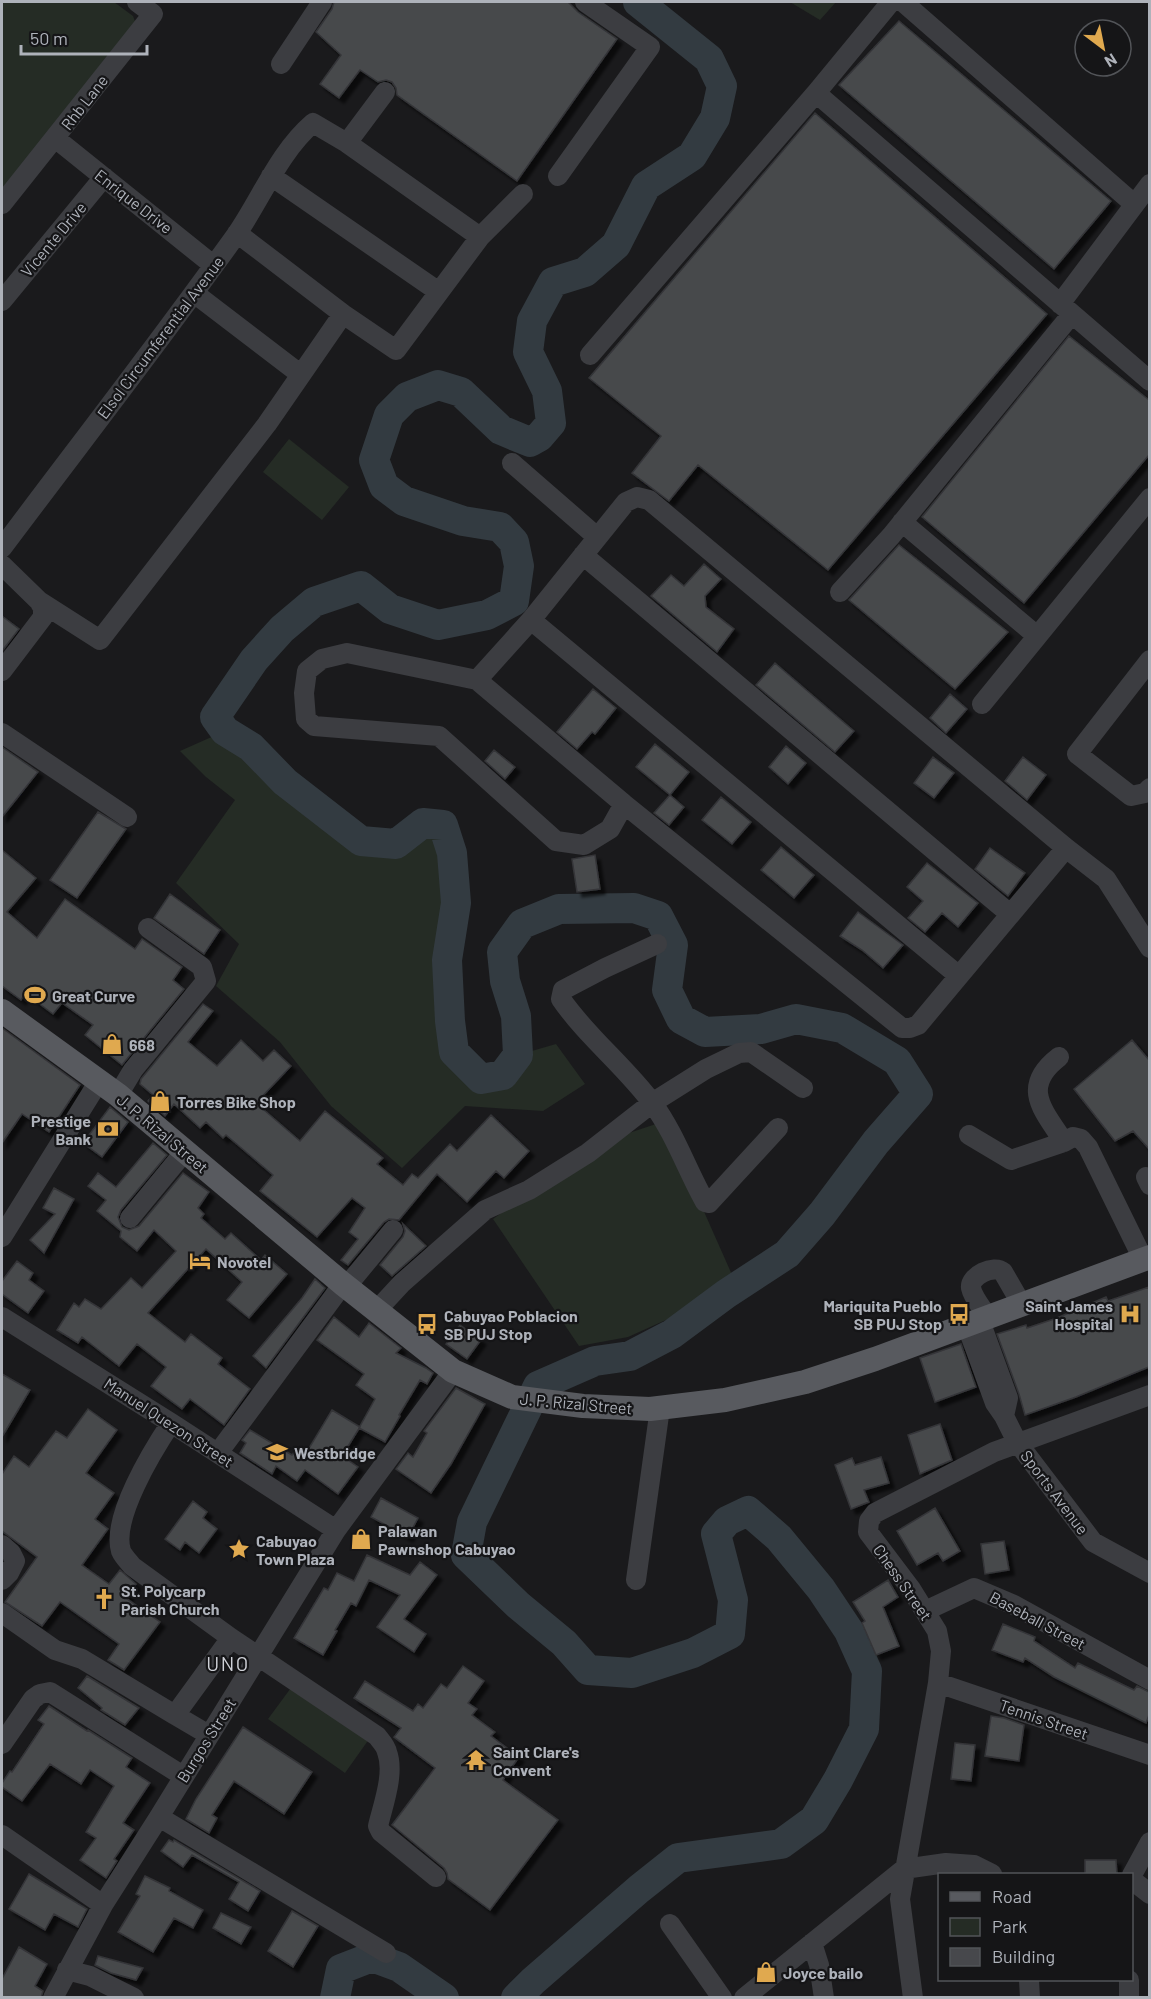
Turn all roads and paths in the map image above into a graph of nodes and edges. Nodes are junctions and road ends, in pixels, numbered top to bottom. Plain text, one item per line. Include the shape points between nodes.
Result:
1 (137, 2) edge
2 (322, 2) edge
3 (585, 2) edge
4 (891, 2) edge
5 (903, 2) edge
6 (281, 64) dead end
7 (385, 92) dead end
8 (816, 93) junction
9 (55, 138) junction
10 (347, 143) junction
11 (272, 176) junction
12 (558, 176) dead end
13 (104, 177) junction
14 (1149, 184) edge
15 (523, 194) dead end
16 (2, 204) edge
17 (1134, 204) junction
18 (237, 233) junction
19 (480, 237) junction
20 (213, 265) junction
21 (439, 292) junction
22 (194, 293) junction
23 (2, 302) edge
24 (1066, 309) junction
25 (343, 314) junction
26 (590, 355) dead end
27 (300, 374) junction
28 (1149, 381) edge
29 (512, 463) dead end
30 (1149, 498) edge
31 (902, 522) junction
32 (597, 537) junction
33 (2, 548) edge
34 (583, 555) junction
35 (2, 565) edge
36 (840, 592) dead end
37 (39, 601) junction
38 (531, 620) junction
39 (1036, 636) junction
40 (1149, 660) edge
41 (2, 671) edge
42 (477, 680) junction
43 (982, 704) dead end
44 (2, 733) edge
45 (1149, 788) edge
46 (624, 804) junction
47 (127, 817) dead end
48 (1066, 848) junction
49 (1010, 914) junction
50 (148, 928) dead end
51 (657, 944) dead end
52 (1149, 948) edge
53 (959, 976) junction
54 (2, 1011) edge
55 (1059, 1057) dead end
56 (99, 1081) junction
57 (803, 1088) dead end
58 (118, 1095) junction
59 (652, 1103) junction
60 (778, 1128) dead end
61 (969, 1135) dead end
62 (1064, 1142) junction
63 (186, 1150) junction
64 (130, 1218) dead end
65 (393, 1230) dead end
66 (2, 1237) edge
67 (1146, 1258) edge
68 (344, 1286) junction
69 (1022, 1305) junction
70 (377, 1310) junction
71 (2, 1317) edge
72 (978, 1321) junction
73 (453, 1371) junction
74 (1146, 1403) edge
75 (660, 1408) junction
76 (171, 1423) junction
77 (1017, 1442) junction
78 (218, 1453) junction
79 (336, 1530) junction
80 (2, 1545) edge
81 (1149, 1573) edge
82 (2, 1580) edge
83 (636, 1581) dead end
84 (925, 1611) junction
85 (2, 1613) edge
86 (231, 1638) junction
87 (258, 1656) junction
88 (1149, 1680) edge
89 (938, 1683) junction
90 (175, 1715) junction
91 (209, 1735) junction
92 (2, 1744) edge
93 (1149, 1755) edge
94 (183, 1776) junction
95 (159, 1817) junction
96 (2, 1835) edge
97 (1149, 1842) edge
98 (904, 1869) junction
99 (988, 1873) edge
100 (1132, 1873) edge
101 (436, 1877) dead end
102 (1133, 1882) edge
103 (1149, 1894) edge
104 (103, 1905) junction
105 (670, 1924) dead end
106 (812, 1943) junction
107 (386, 1953) dead end
108 (67, 1970) junction
109 (1129, 1981) edge
110 (53, 1998) edge
111 (134, 1998) edge
112 (722, 1998) edge
113 (744, 1998) edge
114 (824, 1998) edge
115 (913, 1998) edge
116 (1129, 1998) edge

1 - 9 street, Rhb Lane via 153,14
2 - 6 street
3 - 12 street via 650,47
4 - 8 street
5 - 17 street
7 - 10 street
8 - 24 street
8 - 26 street
9 - 13 street, Enrique Drive
9 - 16 street, Rhb Lane
10 - 11 street, Elsol Circumferential Avenue via 313,123
10 - 19 street
11 - 18 street, Elsol Circumferential Avenue
11 - 21 street
13 - 20 street, Enrique Drive
13 - 23 street, Vicente Drive
14 - 17 street
15 - 19 street
17 - 24 street
18 - 20 street, Elsol Circumferential Avenue
18 - 25 street
19 - 21 street
20 - 22 street, Elsol Circumferential Avenue
21 - 25 street via 396,350
22 - 27 street
22 - 33 street, Elsol Circumferential Avenue
24 - 28 street
24 - 31 street
25 - 27 street
27 - 37 street via 267,424 100,640
29 - 32 street
30 - 39 street
31 - 36 street
31 - 39 street
32 - 34 street
32 - 48 street via 626,502 637,497 649,500
34 - 38 street
34 - 49 street
35 - 37 street
37 - 41 street via 43,617
38 - 42 street
38 - 53 street
39 - 43 street
40 - 45 street via 1077,753 1131,796
42 - 46 street
42 - 46 street via 347,653 322,658 307,671 306,719 314,726 439,736 556,841 584,845 610,830
44 - 47 street
46 - 53 street via 902,1028 918,1025
48 - 49 street
48 - 52 street via 1106,879
49 - 53 street
50 - 58 street via 202,967 206,981 133,1070
51 - 59 street via 563,990 561,999
54 - 56 main road, J. P. Rizal Street
55 - 62 street via 1040,1076 1037,1086 1042,1109
56 - 58 main road, J. P. Rizal Street
56 - 66 street
57 - 59 street via 750,1052 739,1053
58 - 63 main road, J. P. Rizal Street
59 - 60 street via 709,1203
59 - 70 street via 588,1153 529,1190 485,1210 402,1282
61 - 62 street via 1011,1160
62 - 67 street via 1073,1137 1088,1147
63 - 64 street
63 - 68 main road, J. P. Rizal Street
65 - 68 street
67 - 69 main road, J. P. Rizal Street
68 - 70 main road, J. P. Rizal Street
68 - 78 street
69 - 72 main road, J. P. Rizal Street
69 - 72 street, Sports Avenue via 1004,1272 994,1268 971,1283
70 - 73 main road, J. P. Rizal Street
71 - 76 street, Manuel Quezon Street
72 - 75 main road, J. P. Rizal Street via 805,1382 725,1400
72 - 77 street, Sports Avenue via 995,1403
73 - 75 main road, J. P. Rizal Street via 512,1397 583,1406
73 - 79 street, Burgos Street
74 - 77 street
75 - 83 street
76 - 78 street, Manuel Quezon Street
76 - 86 street via 134,1488 120,1536 121,1553 132,1566
77 - 81 street, Sports Avenue via 1093,1542
77 - 84 street, Chess Street via 875,1513 868,1521 868,1532
78 - 79 street, Manuel Quezon Street
79 - 87 street, Burgos Street
80 - 82 street via 15,1561
84 - 88 street, Baseball Street via 974,1588 1014,1605
84 - 89 street, Chess Street via 937,1631 941,1651
85 - 90 street via 55,1650 82,1659
86 - 87 street
86 - 90 street
87 - 91 street, Burgos Street
87 - 101 street via 377,1736 387,1752 389,1772 378,1826
89 - 93 street, Tennis Street
89 - 98 street, Chess Street
90 - 91 street
91 - 94 street, Burgos Street
92 - 94 street via 33,1699 50,1692
94 - 95 street, Burgos Street
95 - 104 street, Burgos Street
95 - 107 street
96 - 104 street
97 - 100 street
98 - 99 street via 945,1863 974,1865
98 - 106 street
98 - 115 street, Chess Street via 900,1899
102 - 103 street
104 - 108 street, Burgos Street
105 - 112 street
106 - 113 street
106 - 114 street
108 - 110 street, Burgos Street
108 - 111 street via 90,1976
109 - 116 street

